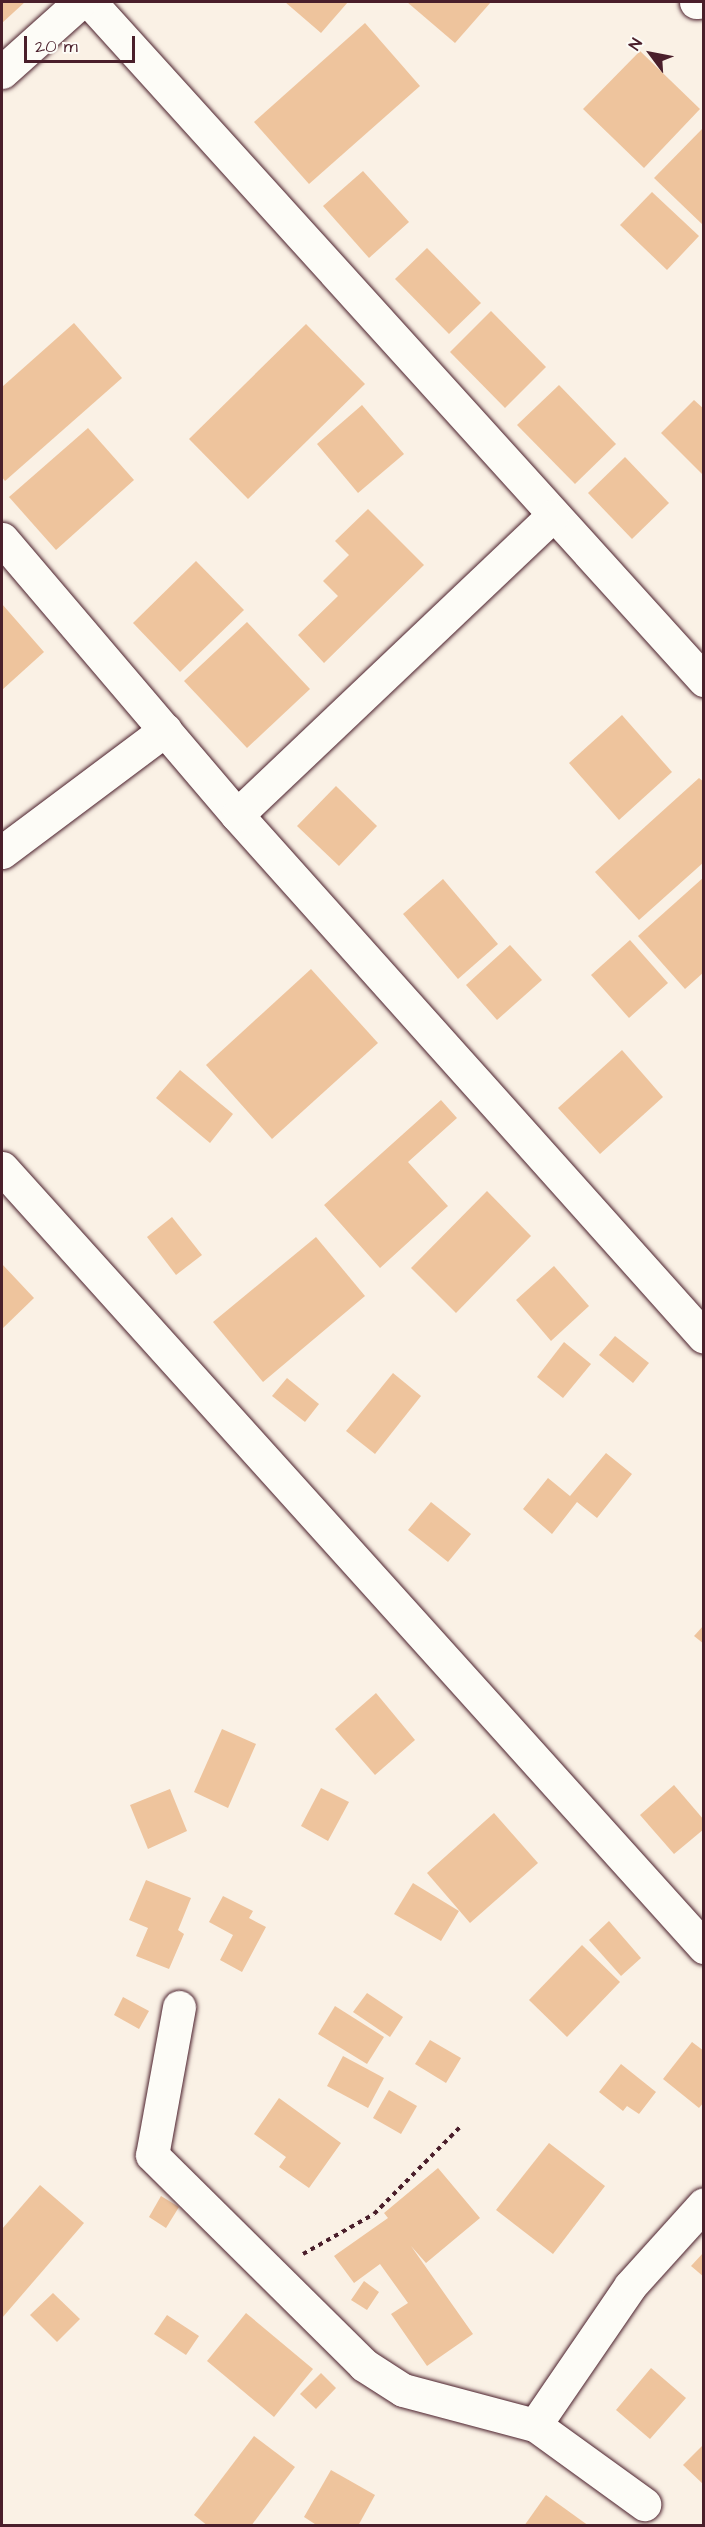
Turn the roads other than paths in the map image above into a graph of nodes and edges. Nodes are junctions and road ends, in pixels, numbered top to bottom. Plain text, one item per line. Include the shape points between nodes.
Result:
1 (80, 2) edge
2 (90, 2) edge
3 (2, 72) edge
4 (552, 516) junction
5 (2, 539) edge
6 (704, 680) edge
7 (165, 730) junction
8 (237, 815) junction
9 (2, 852) edge
10 (2, 1168) edge
11 (704, 1337) edge
12 (704, 1947) edge
13 (179, 2007) dead end
14 (704, 2204) edge
15 (535, 2425) junction
16 (644, 2504) dead end

1 - 3 street
2 - 4 street
4 - 6 street
4 - 8 street
5 - 7 street
7 - 8 street
7 - 9 street
8 - 11 street
10 - 12 street
13 - 15 street via 152,2155 364,2365 403,2390
14 - 15 street via 630,2286
15 - 16 street

